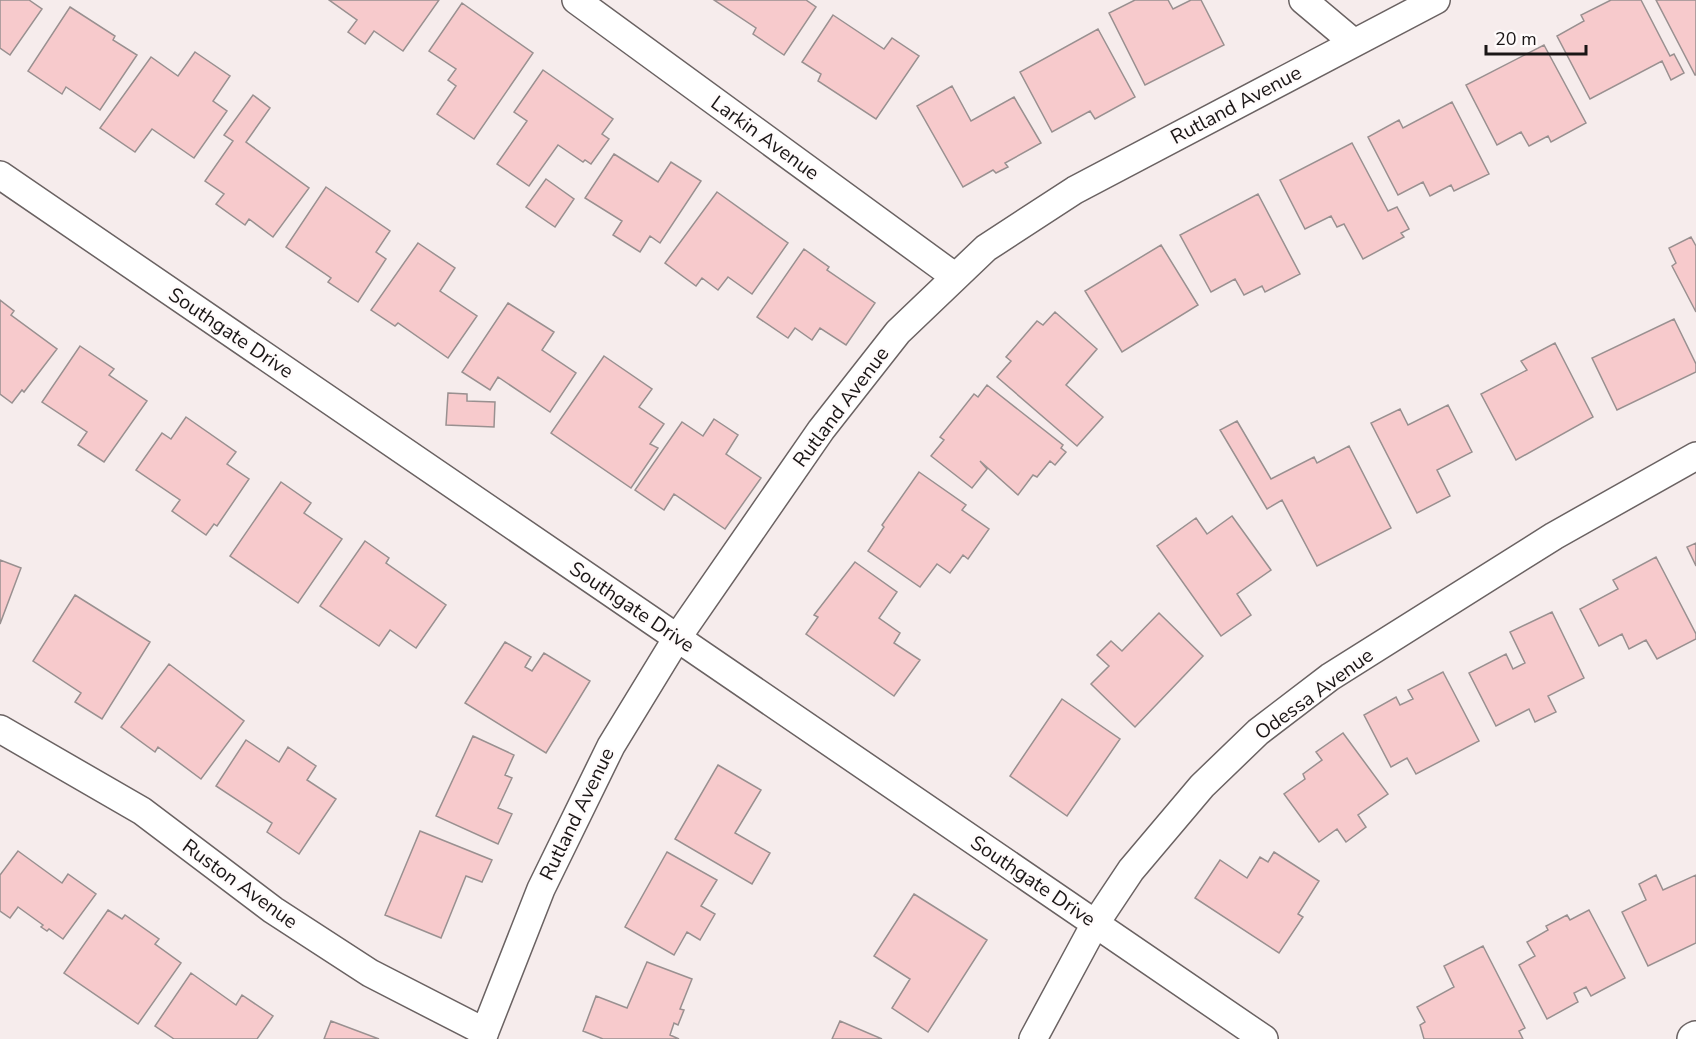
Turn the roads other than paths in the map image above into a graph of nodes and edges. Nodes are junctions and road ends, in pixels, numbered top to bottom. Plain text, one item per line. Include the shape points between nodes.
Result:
1 (576, 0) edge
2 (1303, 0) edge
3 (1436, 0) edge
4 (1353, 42) junction
5 (0, 175) edge
6 (954, 276) junction
7 (1696, 456) edge
8 (677, 638) junction
9 (0, 729) edge
10 (1095, 924) junction
11 (483, 1036) edge
12 (1033, 1039) edge
13 (1264, 1039) edge

1 - 6 street, Larkin Avenue
2 - 4 street
3 - 4 street, Rutland Avenue
4 - 6 street, Rutland Avenue via 1075,190 986,248
5 - 8 street, Southgate Drive
6 - 8 street, Rutland Avenue via 898,332 821,430
7 - 10 street, Odessa Avenue via 1554,536 1330,677 1258,732 1202,786 1131,870
8 - 10 street, Southgate Drive
8 - 11 street, Rutland Avenue via 610,746 540,889
9 - 11 street, Ruston Avenue via 142,811 273,910 370,974
10 - 12 street, Odessa Avenue
10 - 13 street, Southgate Drive

